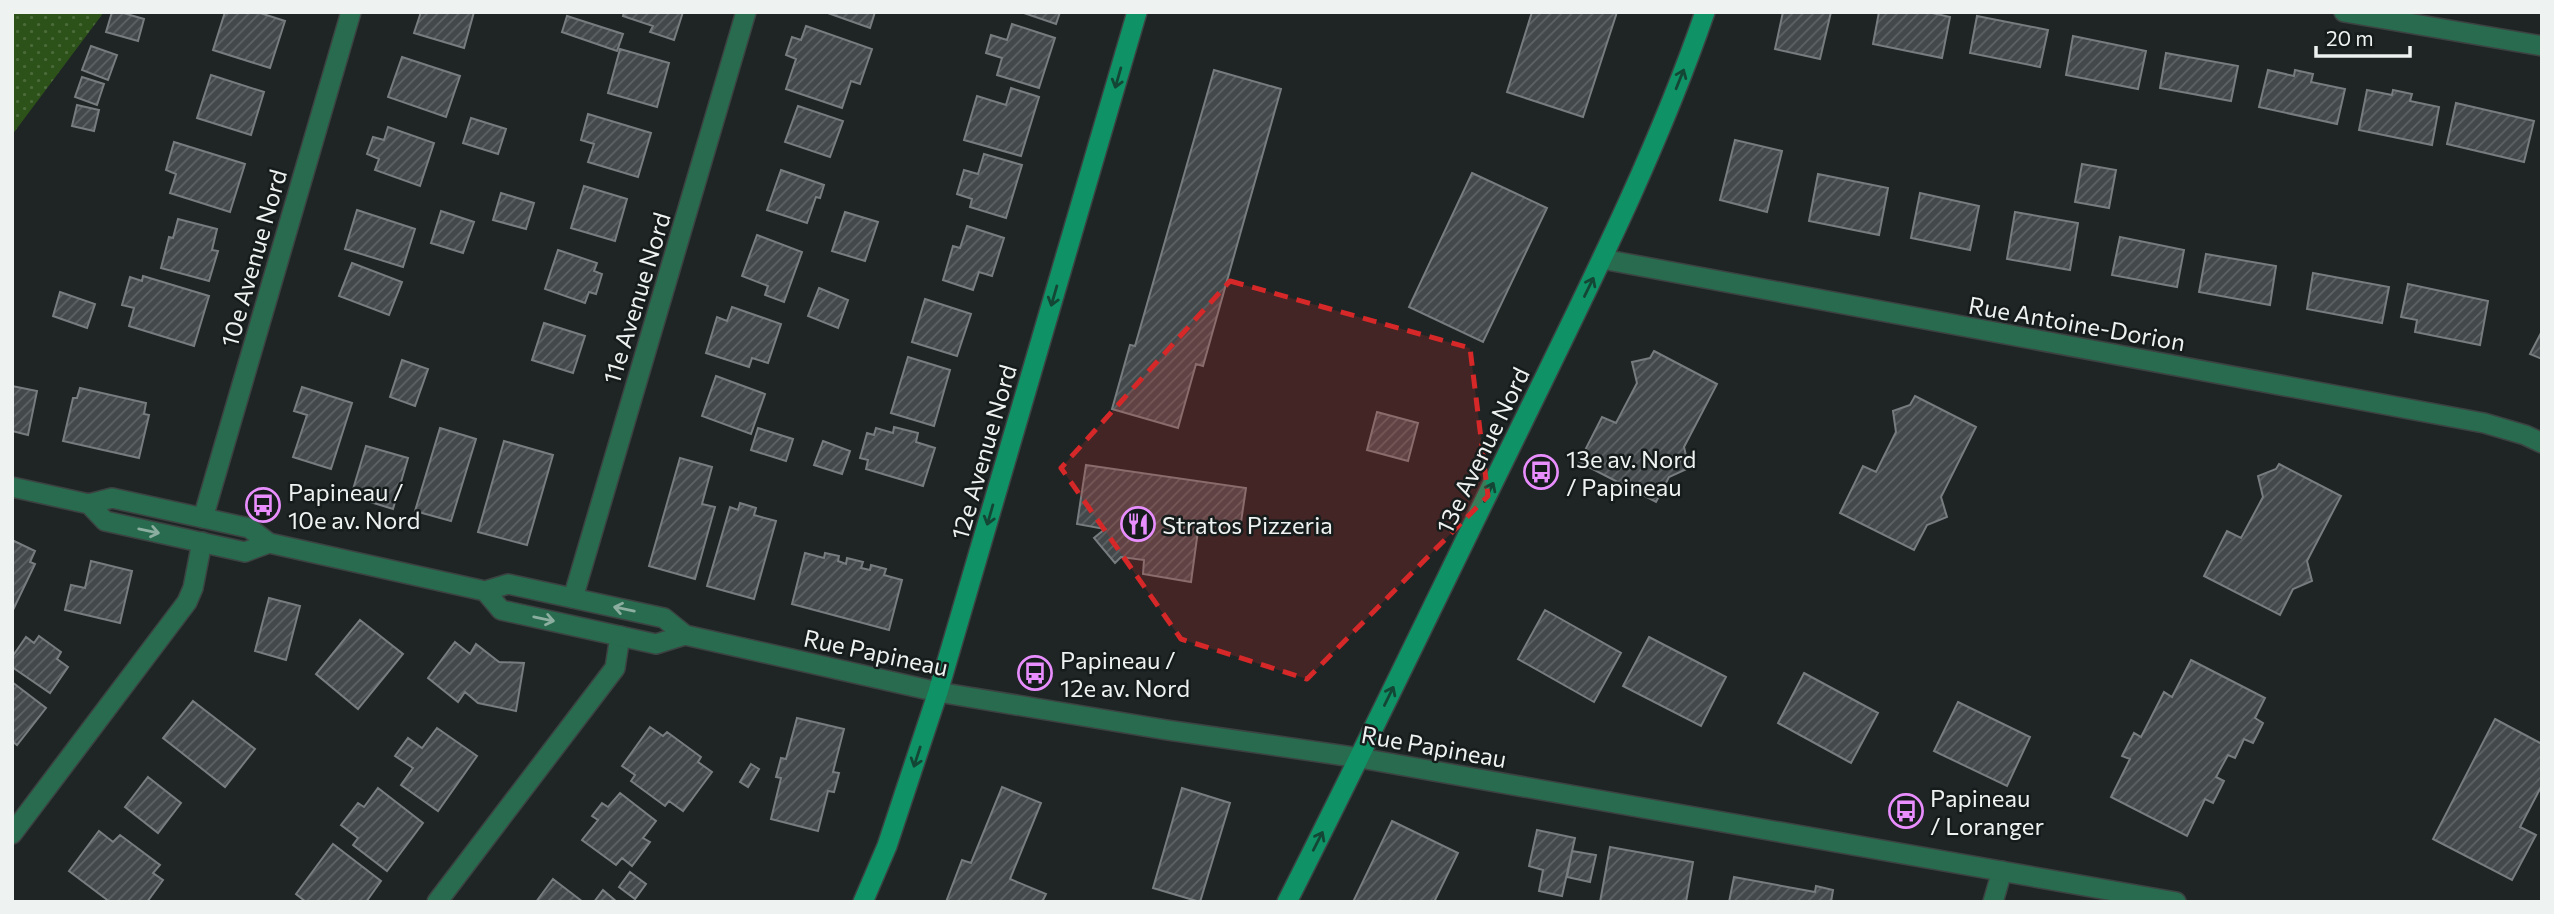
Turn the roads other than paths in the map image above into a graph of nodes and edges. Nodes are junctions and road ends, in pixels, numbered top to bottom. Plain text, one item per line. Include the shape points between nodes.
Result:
1 (351, 12) edge
2 (746, 12) edge
3 (1137, 12) edge
4 (1705, 12) edge
5 (2344, 12) edge
6 (2542, 46) edge
7 (1602, 259) junction
8 (2542, 443) edge
9 (12, 487) edge
10 (89, 504) junction
11 (203, 518) junction
12 (202, 542) junction
13 (269, 543) junction
14 (485, 591) junction
15 (573, 598) junction
16 (685, 635) junction
17 (620, 636) junction
18 (938, 692) junction
19 (1360, 758) junction
20 (12, 834) edge
21 (2002, 871) junction
22 (437, 902) edge
23 (863, 902) edge
24 (1287, 902) edge
25 (1993, 902) edge
26 (2176, 902) edge

1 - 11 street, 10e Avenue Nord
2 - 15 street, 11e Avenue Nord
3 -> 18 main road, 12e Avenue Nord
7 -> 4 main road, 13e Avenue Nord via 1648,158
5 - 6 street
7 - 8 street, Rue Antoine-Dorion via 2484,423
19 -> 7 main road, 13e Avenue Nord
9 - 10 street, Rue Papineau
10 - 11 street, Rue Papineau via 112,498
10 -> 12 street, Rue Papineau via 105,521
11 - 13 street, Rue Papineau via 249,528
12 - 13 street, Rue Papineau via 245,552
12 - 20 street via 187,601
13 - 14 street, Rue Papineau
14 - 15 street, Rue Papineau via 508,584
14 -> 17 street, Rue Papineau via 501,610
16 -> 15 street, Rue Papineau via 664,618
16 - 17 street, Rue Papineau via 656,644
16 - 18 street, Rue Papineau
17 - 22 street via 615,668
18 - 19 street, Rue Papineau
18 -> 23 main road, 12e Avenue Nord via 887,846
19 - 21 street, Rue Papineau
24 -> 19 main road, 13e Avenue Nord
21 - 25 street
21 - 26 street, Rue Papineau

